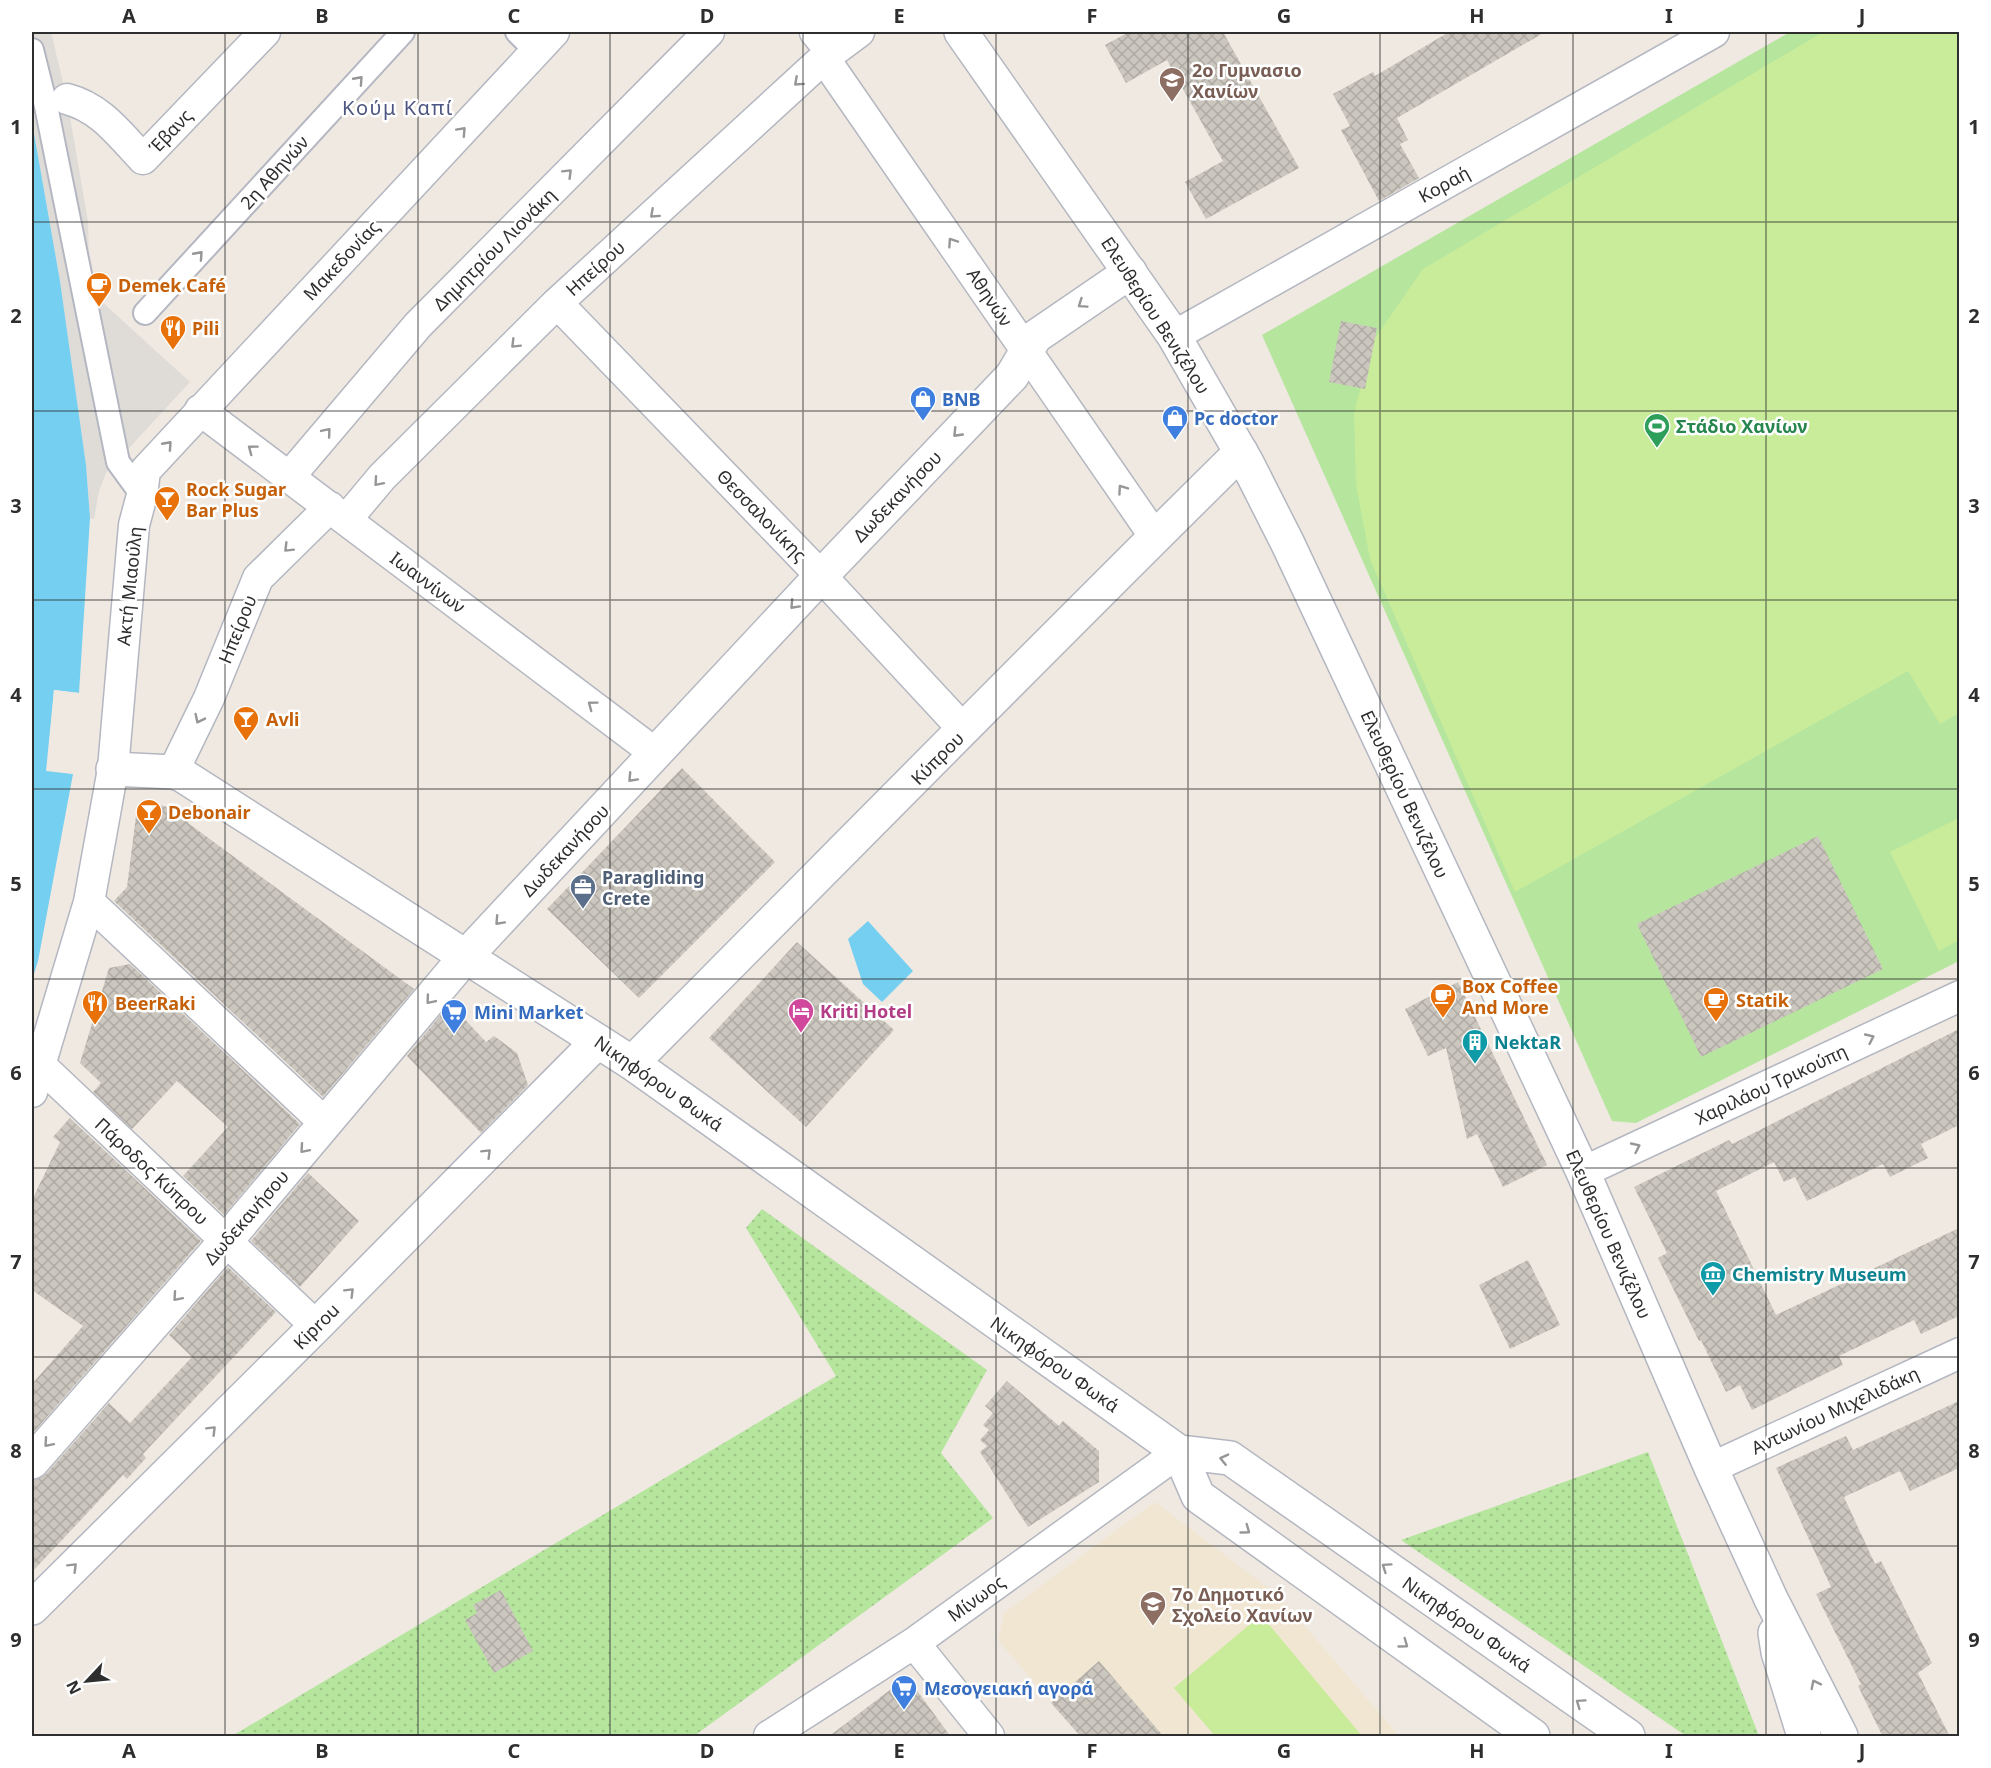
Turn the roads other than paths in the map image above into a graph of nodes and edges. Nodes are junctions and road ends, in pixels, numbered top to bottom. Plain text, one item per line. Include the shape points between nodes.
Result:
1 (265, 32) edge
2 (403, 32) edge
3 (709, 32) edge
4 (859, 32) edge
5 (1714, 32) edge
6 (964, 33) edge
7 (536, 38) edge
8 (823, 47) edge
9 (32, 50) edge
10 (67, 99) dead end
11 (1130, 272) junction
12 (557, 303) junction
13 (145, 313) dead end
14 (1174, 336) junction
15 (1027, 351) junction
16 (200, 410) junction
17 (1241, 452) junction
18 (289, 477) junction
19 (142, 495) junction
20 (338, 514) junction
21 (1155, 537) junction
22 (820, 576) junction
23 (964, 730) junction
24 (655, 753) junction
25 (113, 769) junction
26 (173, 772) junction
27 (89, 902) junction
28 (467, 955) junction
29 (1959, 996) edge
30 (598, 1041) junction
31 (632, 1063) junction
32 (36, 1078) edge
33 (326, 1124) junction
34 (1583, 1172) junction
35 (226, 1240) junction
36 (316, 1326) junction
37 (1959, 1353) edge
38 (1179, 1452) junction
39 (32, 1462) edge
40 (1711, 1468) junction
41 (1771, 1599) junction
42 (32, 1608) edge
43 (914, 1643) junction
44 (769, 1737) edge
45 (989, 1737) edge
46 (1533, 1737) edge
47 (1628, 1737) edge
48 (1804, 1737) edge
49 (1841, 1737) edge

1 - 10 street, Έβανς via 143,159 86,104
13 -> 2 street, 2η Αθηνών
18 -> 3 street, Δημητρίου Λιονάκη via 418,325
4 - 8 street, Ηπείρου
5 - 14 street, Κοραή
6 - 11 street, Ελευθερίου Βενιζέλου
16 -> 7 street, Μακεδονίας
8 -> 12 street, Ηπείρου
15 -> 8 street, Αθηνών
9 - 19 street via 118,462
11 - 14 street, Ελευθερίου Βενιζέλου
11 -> 15 street, Δωδεκανήσου via 1035,337
12 -> 20 street, Ηπείρου via 382,477
12 - 22 street, Θεσσαλονίκης
14 - 17 street, Ελευθερίου Βενιζέλου
21 -> 15 street, Αθηνών
15 -> 22 street, Δωδεκανήσου via 1012,376
18 -> 16 street, Ιωαννίνων
19 -> 16 street, Μακεδονίας via 145,471
17 - 21 street, Κύπρου
17 - 34 street, Ελευθερίου Βενιζέλου
18 - 20 street, Ιωαννίνων
19 - 25 street, Ακτή Μιαούλη via 134,525
24 -> 20 street, Ιωαννίνων
20 -> 26 street, Ηπείρου via 258,578 209,698
21 - 23 street, Κύπρου
22 - 23 street, Θεσσαλονίκης
22 -> 24 street, Δωδεκανήσου
23 - 31 street, Κύπρου
24 -> 28 street, Δωδεκανήσου
25 - 26 street, Νικηφόρου Φωκά
25 - 27 street, Ακτή Μιαούλη
26 - 28 street, Νικηφόρου Φωκά
27 - 32 street, Ακτή Μιαούλη
27 - 33 street
28 - 30 street, Νικηφόρου Φωκά
28 -> 33 street, Δωδεκανήσου
34 -> 29 street, Χαριλάου Τρικούπη
30 - 31 street, Νικηφόρου Φωκά
36 -> 30 street, Kiprou
31 - 38 street, Νικηφόρου Φωκά
32 - 35 street, Πάροδος Κύπρου
33 -> 35 street, Δωδεκανήσου
34 - 40 street, Ελευθερίου Βενιζέλου
35 - 36 street, Πάροδος Κύπρου
35 -> 39 street, Δωδεκανήσου
42 -> 36 street, Kiprou
37 - 40 street, Αντωνίου Μιχελιδάκη
38 - 43 street, Μίνωος
38 -> 46 street via 1198,1496
47 -> 38 street, Νικηφόρου Φωκά via 1230,1458
40 - 41 street, Ελευθερίου Βενιζέλου
41 - 48 street, Ελευθερίου Βενιζέλου via 1778,1652
49 -> 41 street, Ελευθερίου Βενιζέλου
43 - 44 street, Μίνωος
43 - 45 street

